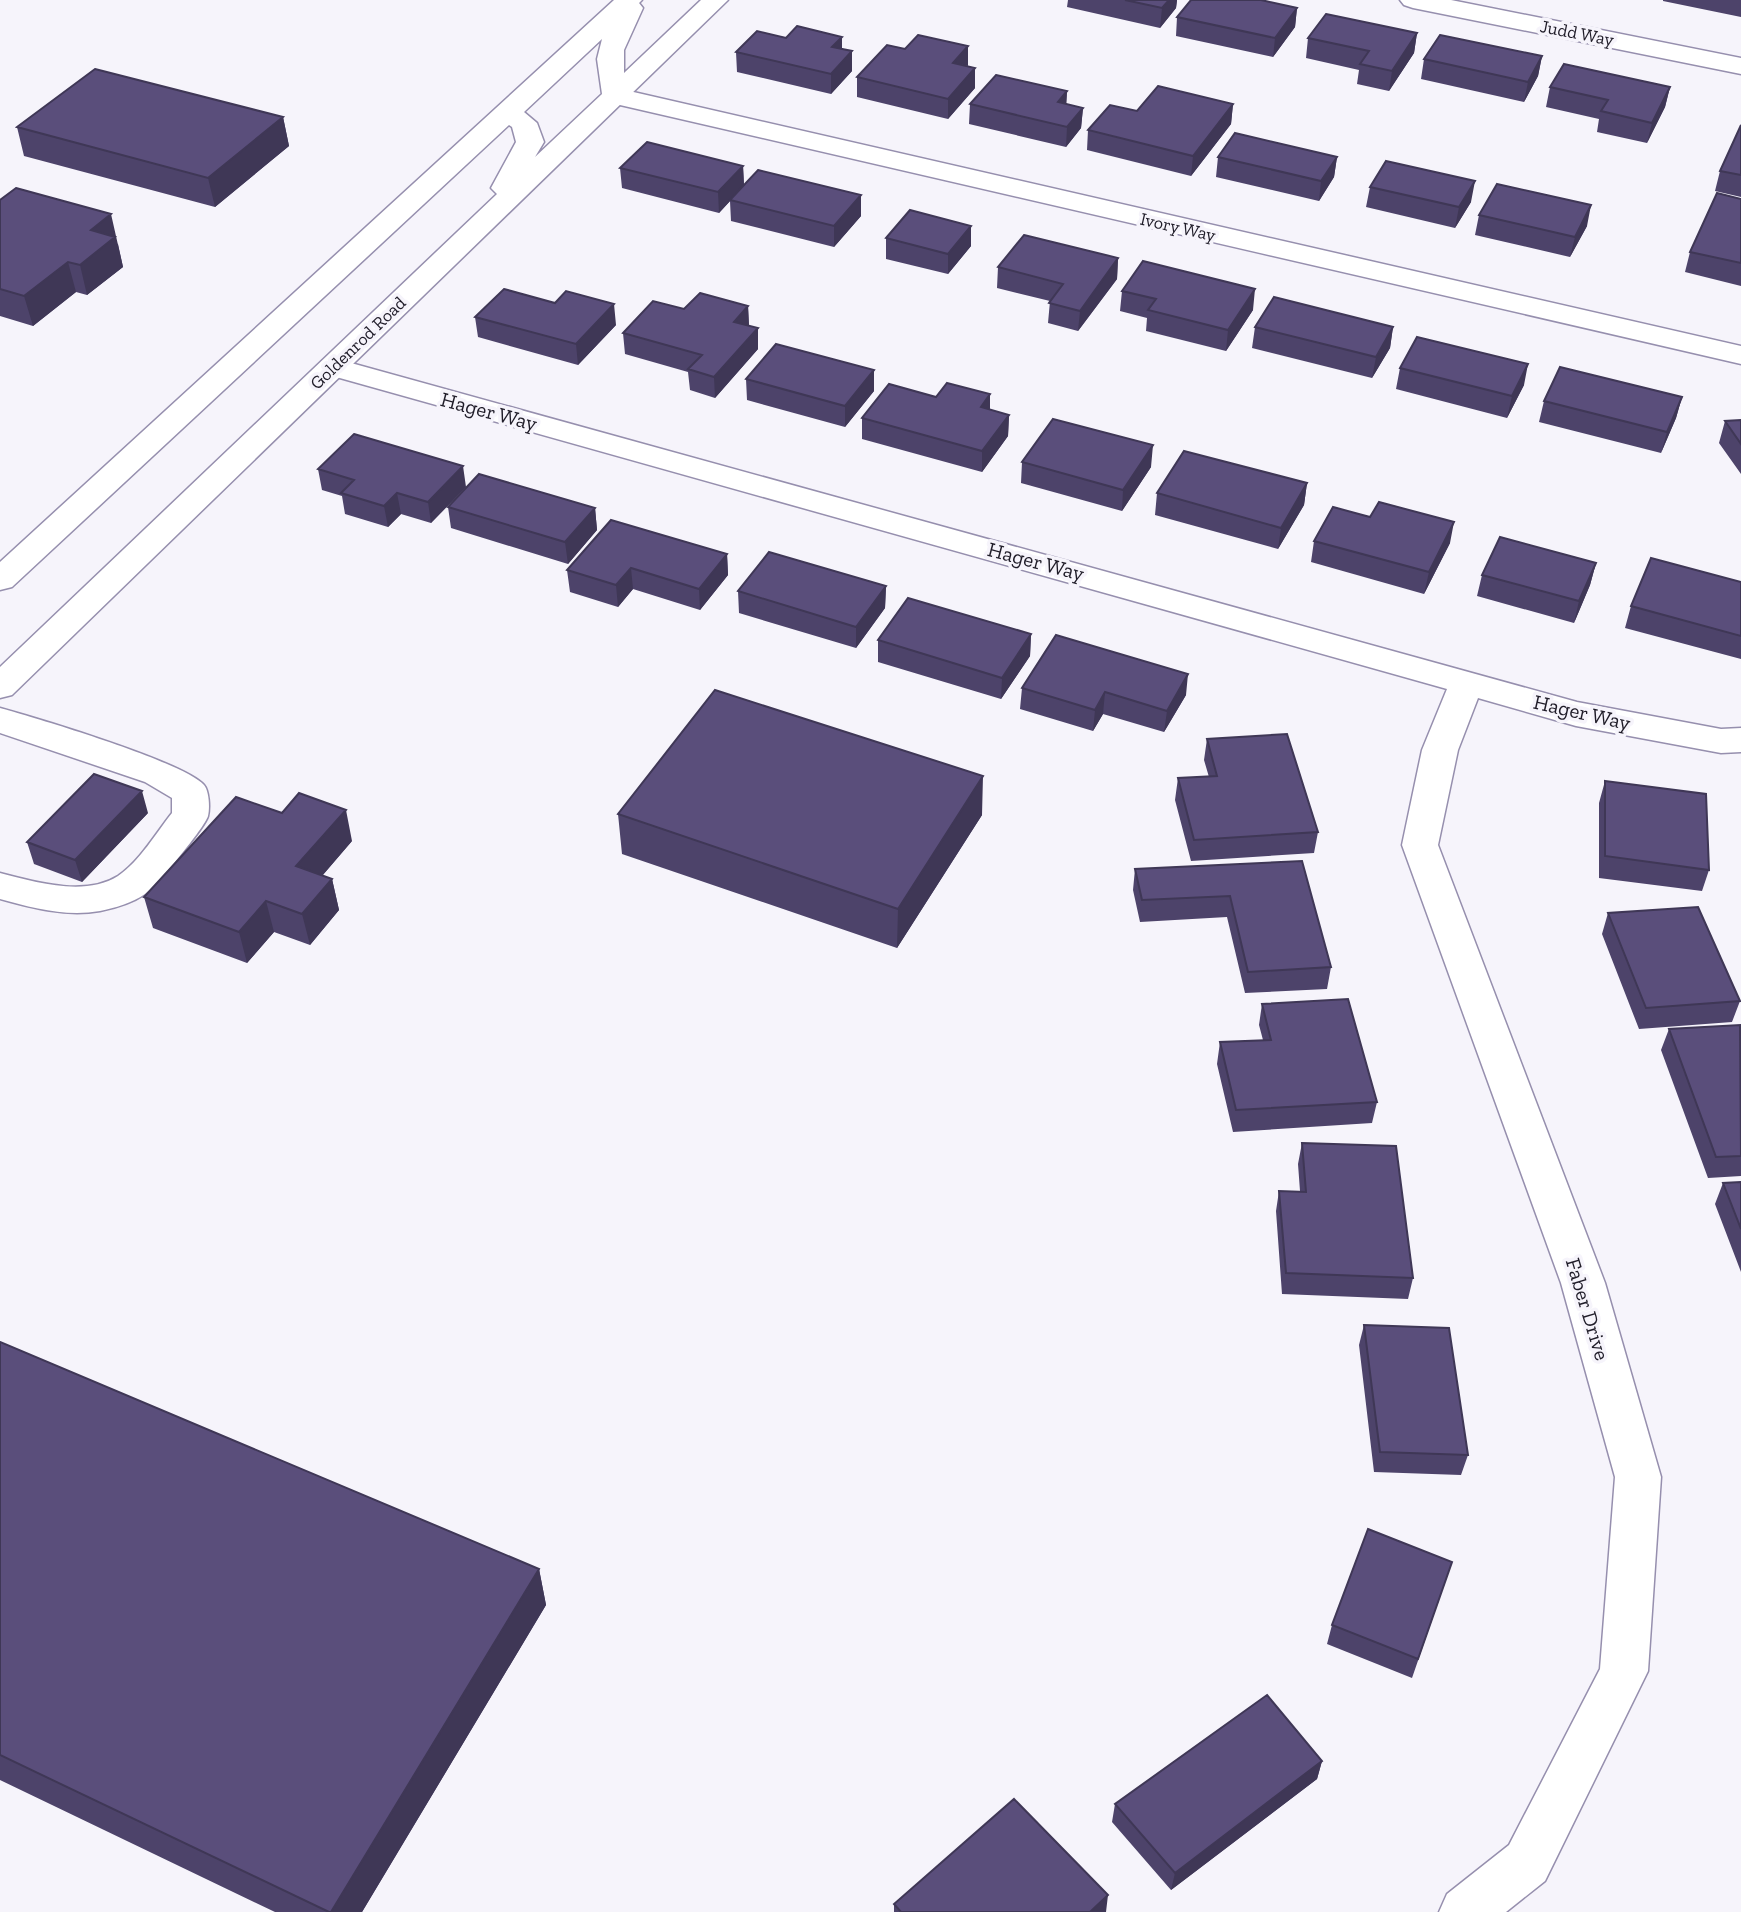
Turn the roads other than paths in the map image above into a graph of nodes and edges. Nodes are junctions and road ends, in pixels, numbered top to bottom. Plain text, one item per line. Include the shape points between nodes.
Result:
1 (632, 0) edge
2 (715, 0) edge
3 (1413, 0) edge
4 (1741, 66) edge
5 (616, 96) junction
6 (507, 113) junction
7 (491, 215) junction
8 (1741, 355) edge
9 (333, 367) junction
10 (0, 580) edge
11 (1467, 682) junction
12 (0, 687) edge
13 (0, 720) edge
14 (1741, 740) edge
15 (0, 886) edge
16 (1465, 1912) edge

1 - 5 street via 612,43 608,66
1 - 6 street
2 - 5 street, Goldenrod Road
3 - 4 street, Judd Way
5 - 7 street, Goldenrod Road
5 - 8 street, Ivory Way
6 - 7 street via 524,123 530,142
6 - 10 street
7 - 9 street, Goldenrod Road
9 - 11 street, Hager Way
9 - 12 street, Goldenrod Road
11 - 14 street, Hager Way via 1576,714 1721,741
11 - 16 street, Faber Drive via 1440,750 1420,845 1583,1283 1638,1477 1624,1671 1527,1863
13 - 15 street via 158,773 190,792 190,816 132,885 96,900 25,894

